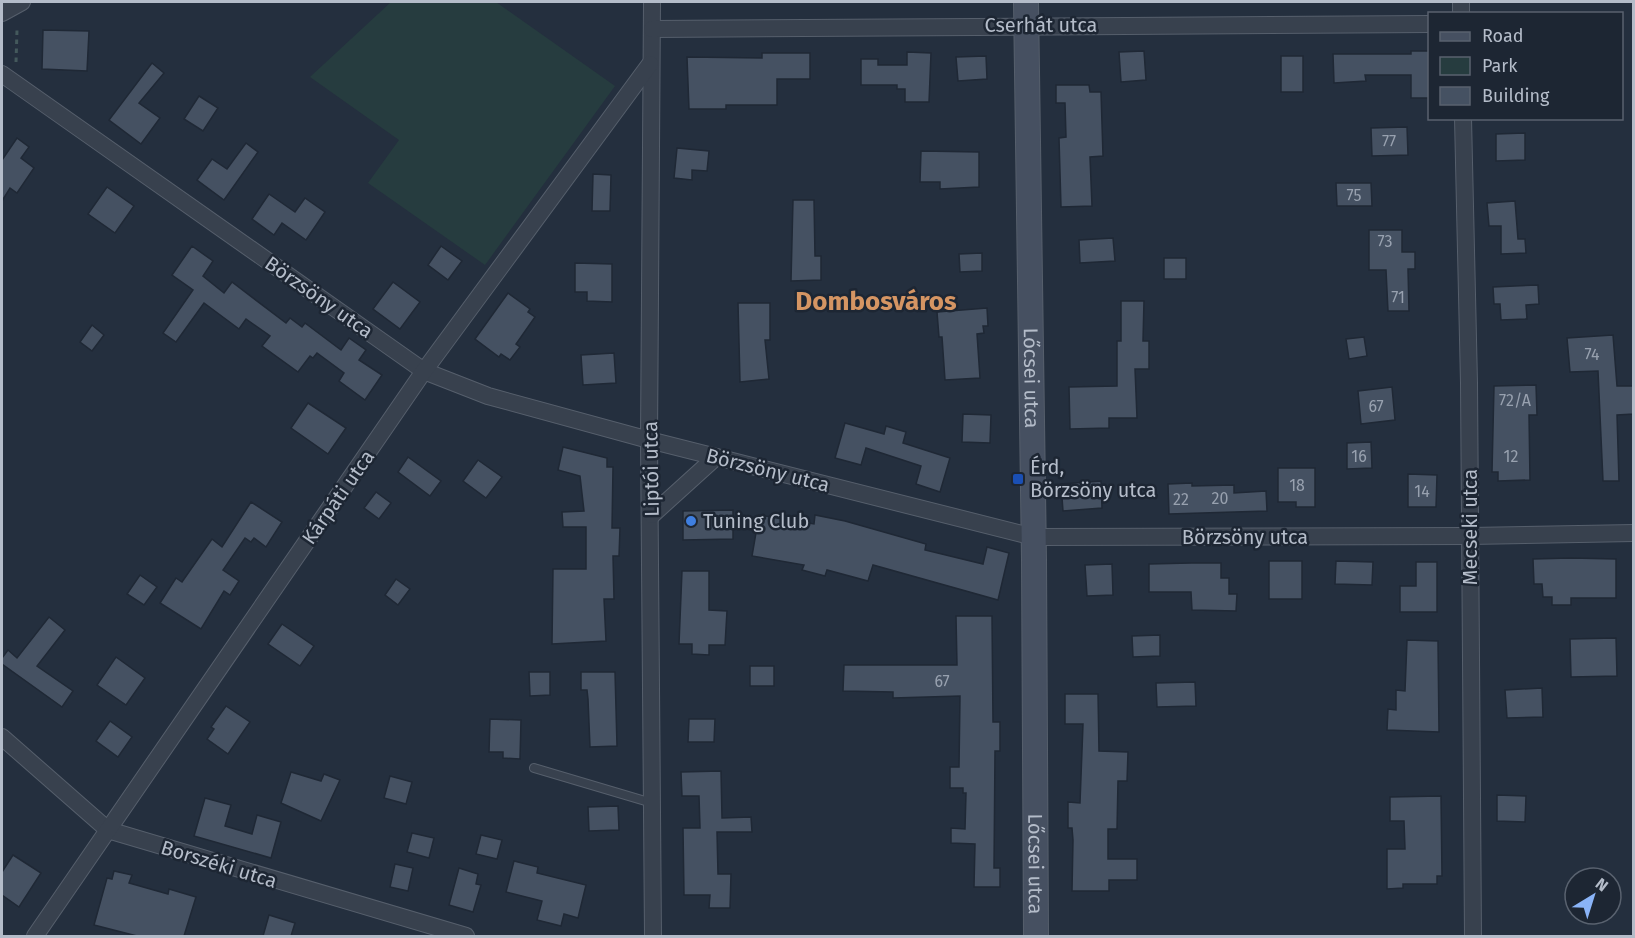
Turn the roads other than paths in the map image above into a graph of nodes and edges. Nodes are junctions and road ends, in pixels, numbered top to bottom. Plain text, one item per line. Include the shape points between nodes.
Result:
1 (22, 2) edge
2 (652, 2) edge
3 (2, 13) edge
4 (1027, 13) edge
5 (1428, 24) edge
6 (652, 29) junction
7 (650, 64) junction
8 (2, 74) edge
9 (1463, 120) edge
10 (424, 371) junction
11 (649, 440) junction
12 (716, 457) junction
13 (652, 515) junction
14 (1634, 533) edge
15 (1470, 536) junction
16 (1034, 537) junction
17 (2, 737) edge
18 (534, 768) dead end
19 (652, 803) junction
20 (108, 830) junction
21 (35, 936) edge
22 (466, 936) edge
23 (653, 936) edge
24 (1036, 936) edge
25 (1473, 936) edge

1 - 3 street
2 - 6 street, Liptói utca
4 - 5 street, Cserhát utca
4 - 6 street, Cserhát utca
4 - 16 street, Lőcsei utca
6 - 7 street, Liptói utca
7 - 10 street, Kárpáti utca
7 - 11 street, Liptói utca
8 - 10 street, Börzsöny utca
9 - 15 street, Mecseki utca
10 - 11 street, Börzsöny utca via 488,396
10 - 20 street, Kárpáti utca
11 - 12 street, Börzsöny utca
11 - 13 street, Liptói utca
12 - 13 street
12 - 16 street, Börzsöny utca
13 - 19 street, Liptói utca
14 - 15 street, Börzsöny utca
15 - 16 street, Börzsöny utca
15 - 25 street, Mecseki utca
16 - 24 street, Lőcsei utca
17 - 20 street, Borszéki utca
18 - 19 lane
19 - 23 street, Liptói utca
20 - 21 street, Kárpáti utca
20 - 22 street, Borszéki utca

